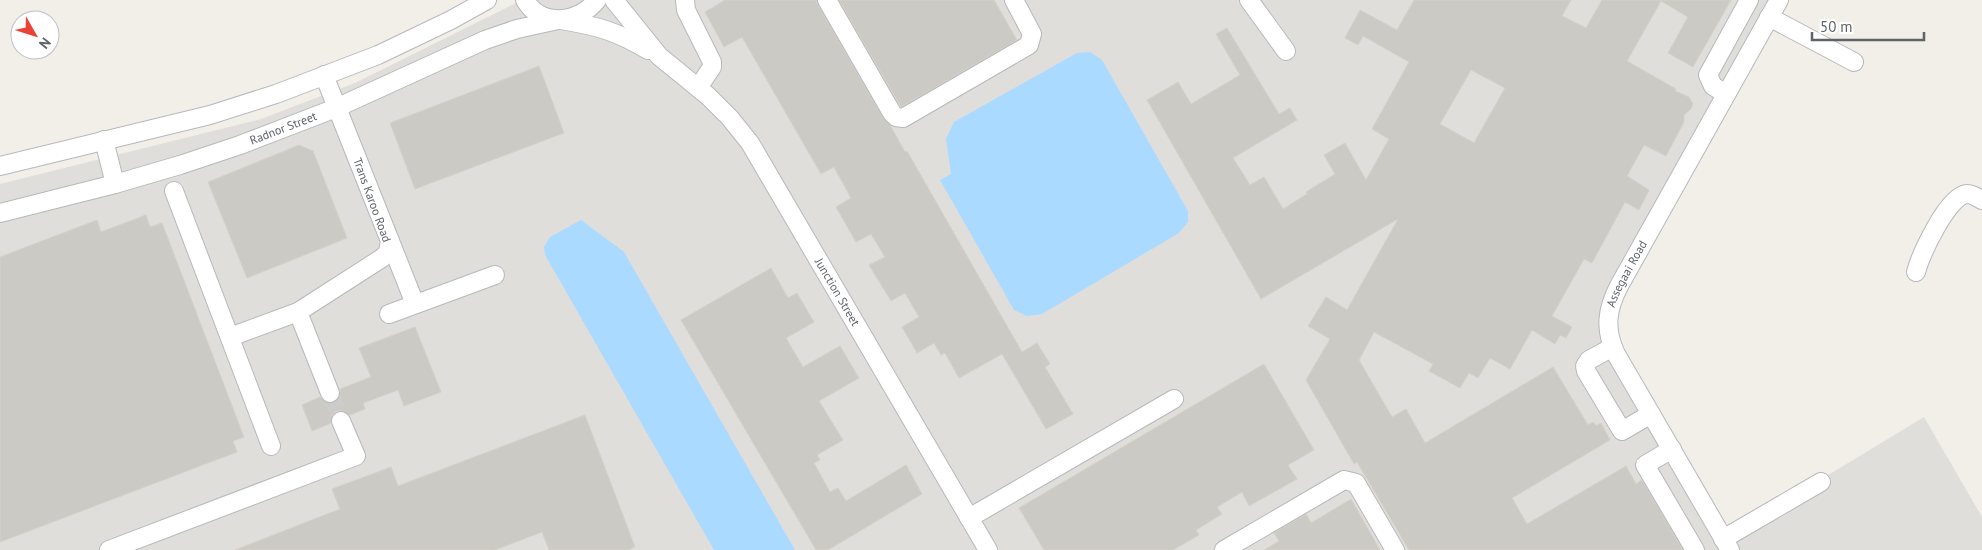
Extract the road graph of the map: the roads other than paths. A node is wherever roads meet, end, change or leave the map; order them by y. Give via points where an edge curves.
1 (487, 0) edge
2 (524, 0) edge
3 (597, 0) edge
4 (614, 0) edge
5 (685, 0) edge
6 (827, 0) edge
7 (1014, 0) edge
8 (1249, 0) edge
9 (1749, 0) edge
10 (1779, 0) edge
11 (1769, 18) junction
12 (560, 20) junction
13 (1286, 51) dead end
14 (659, 56) junction
15 (1854, 62) dead end
16 (324, 75) junction
17 (698, 88) junction
18 (1726, 94) junction
19 (336, 108) junction
20 (104, 140) junction
21 (0, 166) edge
22 (115, 184) junction
23 (174, 191) dead end
24 (1982, 200) edge
25 (0, 212) edge
26 (390, 241) junction
27 (1916, 272) dead end
28 (495, 275) dead end
29 (415, 304) junction
30 (298, 312) junction
31 (389, 314) dead end
32 (230, 337) junction
33 (1613, 346) junction
34 (330, 393) tunnel mouth
35 (1174, 399) dead end
36 (1651, 414) junction
37 (342, 421) tunnel mouth
38 (271, 446) dead end
39 (1672, 449) junction
40 (1821, 482) dead end
41 (969, 518) junction
42 (1727, 544) edge
43 (109, 550) edge
44 (988, 550) edge
45 (1224, 550) edge
46 (1396, 550) edge
47 (1694, 550) edge

1 - 16 street via 414,38
2 - 12 street via 535,12
3 - 12 street, Radnor Street via 584,13
4 - 14 street, Junction Street
5 - 17 street via 686,10 712,62
6 - 7 street via 892,112 902,118 1029,45 1032,34
8 - 13 street
9 - 18 street via 1709,72 1710,82
10 - 11 street, Assegaai Road
11 - 15 street
11 - 18 street, Assegaai Road
12 - 14 street, Junction Street via 605,28
12 - 19 street, Radnor Street via 485,40
14 - 17 street, Junction Street
16 - 19 street, Trans Karoo Road
16 - 20 street via 210,115
17 - 41 street, Junction Street via 730,118 758,155
18 - 33 street, Assegaai Road via 1614,295 1607,326
19 - 22 street, Radnor Street via 214,154
19 - 26 street, Trans Karoo Road
20 - 21 street
20 - 22 street
22 - 25 street, Radnor Street
23 - 32 street
24 - 27 street via 1966,194 1954,202 1922,254
26 - 29 street
26 - 30 street, Trans Karoo Road via 388,252 382,258
28 - 29 street
29 - 31 street
30 - 32 street, Trans Karoo Road
30 - 34 street
32 - 38 street
33 - 36 street, Assegaai Road
33 - 36 street via 1589,360 1586,371 1622,431
35 - 41 street
36 - 39 street, Assegaai Road
37 - 43 street via 356,456
39 - 42 street, Assegaai Road
39 - 47 street via 1645,465
40 - 42 street
41 - 44 street, Junction Street
45 - 46 street via 1344,480 1356,483

